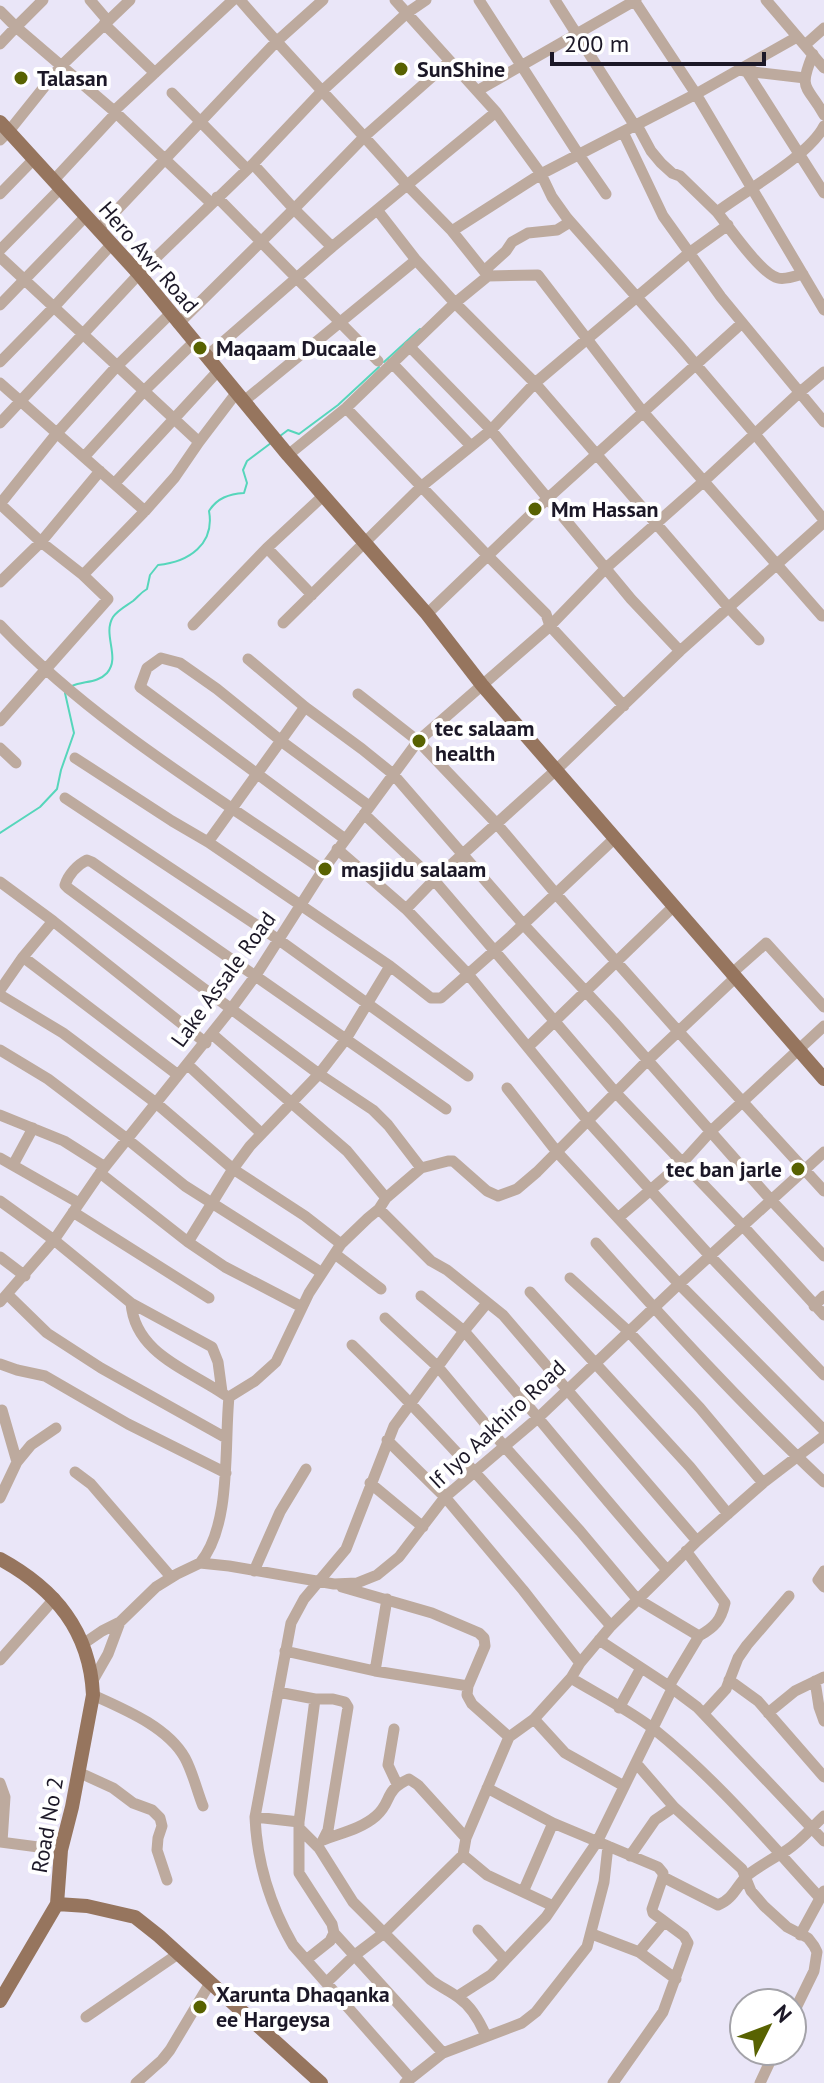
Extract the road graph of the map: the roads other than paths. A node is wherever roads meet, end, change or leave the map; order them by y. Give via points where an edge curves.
1 (43, 0) edge
2 (90, 0) edge
3 (130, 0) edge
4 (233, 0) edge
5 (240, 0) edge
6 (323, 0) edge
7 (395, 0) edge
8 (426, 0) edge
9 (479, 0) edge
10 (555, 0) edge
11 (635, 0) edge
12 (766, 0) edge
13 (0, 11) edge
14 (407, 13) junction
15 (106, 22) junction
16 (16, 27) junction
17 (824, 28) edge
18 (578, 34) junction
19 (276, 42) junction
20 (0, 44) edge
21 (805, 45) junction
22 (450, 61) junction
23 (522, 65) junction
24 (61, 66) junction
25 (824, 68) edge
26 (744, 71) junction
27 (155, 73) junction
28 (805, 78) junction
29 (322, 91) junction
30 (477, 91) junction
31 (172, 93) dead end
32 (696, 94) junction
33 (115, 112) junction
34 (496, 112) junction
35 (824, 115) edge
36 (202, 122) junction
37 (636, 125) junction
38 (824, 126) edge
39 (3, 131) edge
40 (623, 132) junction
41 (365, 136) junction
42 (799, 154) junction
43 (579, 155) junction
44 (165, 158) junction
45 (33, 160) junction
46 (250, 166) junction
47 (541, 174) junction
48 (56, 185) junction
49 (407, 185) junction
50 (752, 187) junction
51 (824, 193) edge
52 (0, 194) edge
53 (606, 194) dead end
54 (214, 200) junction
55 (294, 209) junction
56 (378, 211) junction
57 (717, 212) junction
58 (86, 216) junction
59 (570, 222) junction
60 (728, 225) junction
61 (98, 230) junction
62 (452, 231) junction
63 (261, 243) junction
64 (111, 245) junction
65 (332, 247) junction
66 (0, 250) edge
67 (689, 253) junction
68 (0, 257) edge
69 (416, 260) junction
70 (486, 273) junction
71 (139, 274) junction
72 (803, 274) junction
73 (23, 279) junction
74 (297, 279) junction
75 (636, 297) junction
76 (455, 303) junction
77 (0, 305) edge
78 (54, 307) junction
79 (824, 310) edge
80 (174, 319) junction
81 (339, 323) junction
82 (741, 324) junction
83 (83, 333) junction
84 (587, 338) junction
85 (194, 342) junction
86 (409, 346) junction
87 (206, 357) junction
88 (378, 361) dead end
89 (0, 362) edge
90 (392, 363) junction
91 (696, 364) junction
92 (117, 366) junction
93 (218, 371) junction
94 (824, 372) edge
95 (0, 383) edge
96 (535, 383) junction
97 (144, 391) junction
98 (800, 392) junction
99 (240, 396) junction
100 (19, 401) junction
101 (346, 408) junction
102 (643, 412) junction
103 (173, 418) junction
104 (824, 422) edge
105 (0, 423) edge
106 (491, 430) junction
107 (57, 433) junction
108 (755, 434) junction
109 (199, 442) junction
110 (471, 446) junction
111 (596, 454) junction
112 (288, 455) junction
113 (84, 457) junction
114 (100, 471) junction
115 (703, 482) junction
116 (115, 483) junction
117 (422, 486) junction
118 (324, 495) junction
119 (547, 499) junction
120 (0, 504) edge
121 (145, 511) junction
122 (824, 521) edge
123 (656, 525) junction
124 (41, 542) junction
125 (365, 542) junction
126 (267, 548) junction
127 (488, 556) junction
128 (777, 565) junction
129 (606, 568) junction
130 (83, 575) junction
131 (0, 582) edge
132 (312, 595) junction
133 (728, 607) junction
134 (427, 614) junction
135 (822, 616) dead end
136 (283, 623) dead end
137 (0, 625) edge
138 (193, 625) dead end
139 (550, 626) junction
140 (759, 640) dead end
141 (680, 651) junction
142 (248, 659) dead end
143 (45, 669) junction
144 (482, 685) junction
145 (358, 694) dead end
146 (624, 706) junction
147 (305, 707) junction
148 (0, 721) edge
149 (281, 740) junction
150 (418, 741) junction
151 (0, 748) edge
152 (75, 758) dead end
153 (16, 763) dead end
154 (556, 770) junction
155 (257, 774) junction
156 (393, 774) junction
157 (65, 798) dead end
158 (233, 808) junction
159 (366, 810) junction
160 (497, 824) junction
161 (615, 838) junction
162 (345, 839) junction
163 (208, 842) junction
164 (337, 849) junction
165 (463, 853) junction
166 (323, 870) junction
167 (434, 880) junction
168 (0, 882) edge
169 (556, 894) junction
170 (300, 903) junction
171 (674, 906) junction
172 (406, 909) junction
173 (53, 921) junction
174 (523, 924) junction
175 (279, 940) junction
176 (494, 950) junction
177 (23, 957) junction
178 (616, 960) junction
179 (390, 966) junction
180 (467, 973) junction
181 (256, 975) junction
182 (733, 976) junction
183 (586, 992) junction
184 (1, 996) edge
185 (368, 1004) junction
186 (824, 1007) edge
187 (231, 1009) junction
188 (556, 1021) junction
189 (824, 1026) edge
190 (678, 1031) junction
191 (209, 1038) junction
192 (346, 1039) junction
193 (528, 1047) junction
194 (0, 1050) edge
195 (798, 1051) junction
196 (647, 1061) junction
197 (187, 1064) junction
198 (319, 1074) junction
199 (178, 1075) junction
200 (468, 1076) dead end
201 (824, 1079) edge
202 (507, 1088) dead end
203 (616, 1093) junction
204 (290, 1102) junction
205 (741, 1102) junction
206 (156, 1103) junction
207 (446, 1109) dead end
208 (0, 1115) edge
209 (588, 1121) junction
210 (33, 1128) junction
211 (711, 1131) junction
212 (261, 1133) junction
213 (127, 1139) junction
214 (557, 1152) junction
215 (824, 1152) edge
216 (0, 1158) edge
217 (683, 1162) junction
218 (13, 1165) junction
219 (421, 1168) junction
220 (233, 1169) junction
221 (102, 1170) junction
222 (804, 1170) junction
223 (651, 1190) junction
224 (824, 1191) edge
225 (386, 1198) junction
226 (771, 1200) junction
227 (0, 1201) edge
228 (211, 1204) junction
229 (76, 1208) junction
230 (379, 1209) junction
231 (618, 1218) junction
232 (743, 1226) junction
233 (54, 1240) junction
234 (188, 1242) junction
235 (596, 1243) dead end
236 (338, 1249) junction
237 (710, 1256) junction
238 (824, 1256) edge
239 (0, 1257) edge
240 (322, 1273) junction
241 (25, 1276) junction
242 (570, 1278) dead end
243 (679, 1284) junction
244 (381, 1289) dead end
245 (530, 1292) dead end
246 (421, 1296) dead end
247 (824, 1296) edge
248 (4, 1298) edge
249 (209, 1298) dead end
250 (131, 1303) junction
251 (487, 1303) junction
252 (814, 1306) junction
253 (302, 1307) junction
254 (653, 1308) junction
255 (824, 1315) edge
256 (385, 1318) dead end
257 (464, 1331) junction
258 (628, 1331) junction
259 (352, 1345) dead end
260 (595, 1362) junction
261 (0, 1364) edge
262 (438, 1367) junction
263 (824, 1375) edge
264 (566, 1390) junction
265 (225, 1395) junction
266 (412, 1403) junction
267 (2, 1410) dead end
268 (539, 1417) junction
269 (56, 1428) dead end
270 (824, 1430) edge
271 (824, 1436) edge
272 (226, 1438) junction
273 (387, 1440) junction
274 (504, 1446) junction
275 (797, 1457) junction
276 (17, 1462) junction
277 (306, 1469) dead end
278 (475, 1471) junction
279 (75, 1472) dead end
280 (226, 1473) junction
281 (824, 1482) edge
282 (370, 1483) junction
283 (763, 1483) junction
284 (445, 1497) junction
285 (0, 1498) edge
286 (728, 1514) junction
287 (423, 1527) junction
288 (697, 1541) junction
289 (686, 1551) junction
290 (0, 1559) edge
291 (200, 1563) junction
292 (667, 1570) junction
293 (254, 1571) junction
294 (824, 1571) edge
295 (171, 1577) junction
296 (318, 1582) junction
297 (334, 1584) junction
298 (824, 1587) edge
299 (789, 1596) dead end
300 (55, 1598) junction
301 (387, 1599) junction
302 (637, 1599) junction
303 (120, 1622) junction
304 (611, 1626) junction
305 (699, 1636) junction
306 (599, 1640) junction
307 (83, 1644) junction
308 (285, 1651) junction
309 (0, 1660) edge
310 (580, 1663) junction
311 (641, 1668) junction
312 (375, 1671) junction
313 (571, 1678) junction
314 (820, 1679) edge
315 (729, 1680) junction
316 (468, 1686) junction
317 (671, 1687) junction
318 (92, 1688) junction
319 (278, 1692) junction
320 (315, 1699) junction
321 (619, 1708) junction
322 (704, 1713) junction
323 (768, 1713) junction
324 (534, 1719) junction
325 (824, 1721) edge
326 (394, 1729) dead end
327 (653, 1729) junction
328 (509, 1737) junction
329 (636, 1763) junction
330 (78, 1772) junction
331 (824, 1777) edge
332 (0, 1783) edge
333 (397, 1784) junction
334 (624, 1786) junction
335 (487, 1788) junction
336 (203, 1806) dead end
337 (674, 1807) junction
338 (824, 1816) edge
339 (255, 1817) junction
340 (553, 1823) junction
341 (300, 1826) junction
342 (812, 1828) junction
343 (466, 1838) junction
344 (824, 1841) edge
345 (1, 1842) edge
346 (321, 1844) junction
347 (603, 1844) junction
348 (61, 1850) junction
349 (780, 1854) junction
350 (463, 1855) junction
351 (630, 1856) junction
352 (663, 1877) junction
353 (746, 1877) junction
354 (167, 1880) dead end
355 (523, 1892) junction
356 (823, 1893) edge
357 (57, 1904) junction
358 (553, 1906) junction
359 (664, 1922) junction
360 (478, 1930) dead end
361 (334, 1933) junction
362 (384, 1933) junction
363 (592, 1934) junction
364 (800, 1935) junction
365 (639, 1952) junction
366 (178, 1954) junction
367 (821, 1954) edge
368 (355, 1955) junction
369 (306, 1960) junction
370 (505, 1960) junction
371 (676, 1979) junction
372 (327, 1982) junction
373 (210, 1983) junction
374 (806, 1987) edge
375 (458, 1996) junction
376 (0, 2001) edge
377 (86, 2017) dead end
378 (486, 2036) junction
379 (443, 2053) junction
380 (407, 2080) edge
381 (136, 2083) edge
382 (321, 2083) edge
383 (613, 2083) edge

1 - 16 street
2 - 15 street
3 - 15 street
4 - 27 street
5 - 19 street
6 - 19 street
7 - 14 street
8 - 14 street
9 - 23 street
10 - 18 street
11 - 18 street
11 - 32 street
12 - 21 street
13 - 16 street
14 - 22 street
14 - 29 street
15 - 24 street
15 - 27 street
16 - 20 street
16 - 24 street
17 - 21 street
18 - 23 street
18 - 37 street
19 - 29 street
19 - 36 street
21 - 25 street
21 - 26 street
21 - 28 street
22 - 30 street
22 - 41 street
23 - 30 street
23 - 43 street
24 - 33 street
24 - 39 street
26 - 28 street
26 - 32 street
26 - 42 street
27 - 33 street
28 - 35 street
29 - 41 street
29 - 46 street
30 - 34 street
31 - 36 street
32 - 37 street
32 - 50 street
33 - 44 street
33 - 48 street
34 - 47 street
34 - 49 street
36 - 44 street
36 - 46 street
37 - 40 street
37 - 57 street via 661,163
38 - 42 street
39 - 45 main road, Hero Awr Road
40 - 43 street
40 - 67 street via 663,216
41 - 49 street
41 - 55 street
42 - 50 street
42 - 51 street
43 - 47 street
43 - 53 street
44 - 54 street
44 - 61 street
45 - 48 main road, Hero Awr Road
45 - 52 street
46 - 54 street
46 - 55 street
47 - 59 street
47 - 62 street
48 - 58 main road, Hero Awr Road
48 - 66 street
49 - 56 street
49 - 62 street
50 - 57 street
50 - 72 street
54 - 63 street
54 - 71 street
55 - 63 street
55 - 65 street
56 - 65 street
56 - 69 street
57 - 60 street
58 - 61 main road, Hero Awr Road
58 - 73 street
59 - 70 street via 512,242
59 - 75 street
60 - 67 street
60 - 72 street via 774,277
61 - 64 main road, Hero Awr Road
62 - 70 street
63 - 74 street
63 - 80 street
64 - 71 main road, Hero Awr Road
64 - 78 street
65 - 74 street
67 - 75 street
67 - 82 street
68 - 73 street
69 - 76 street
69 - 81 street
70 - 76 street
70 - 84 street via 538,275
71 - 80 main road, Hero Awr Road
71 - 83 street
72 - 79 street
73 - 77 street
73 - 78 street
74 - 81 street
74 - 87 street
75 - 84 street
75 - 91 street
76 - 86 street
76 - 96 street
78 - 83 street
78 - 89 street
80 - 85 main road, Hero Awr Road
80 - 92 street
81 - 88 street
81 - 99 street
82 - 91 street
82 - 98 street
83 - 92 street
83 - 100 street
84 - 96 street
84 - 102 street
85 - 87 main road, Hero Awr Road
85 - 97 street
86 - 90 street
86 - 106 street
87 - 93 main road, Hero Awr Road
90 - 101 street
90 - 110 street
91 - 102 street
91 - 108 street
92 - 97 street
92 - 107 street
93 - 99 main road, Hero Awr Road
93 - 103 street
94 - 98 street, Lake Assale Road
95 - 100 street
96 - 106 street
96 - 111 street
97 - 103 street
97 - 113 street
98 - 104 street
98 - 108 street, Lake Assale Road
99 - 109 street
99 - 112 main road, Hero Awr Road
100 - 105 street
100 - 107 street
101 - 112 street
101 - 117 street
102 - 111 street
102 - 115 street
103 - 109 street
103 - 116 street
106 - 110 street
106 - 119 street
107 - 113 street
107 - 120 street
108 - 115 street, Lake Assale Road
108 - 122 street
109 - 121 street
110 - 117 street
111 - 119 street
111 - 123 street
112 - 118 main road, Hero Awr Road
113 - 114 street
114 - 116 street
114 - 124 street
115 - 123 street, Lake Assale Road
115 - 128 street
116 - 121 street
117 - 125 street
117 - 127 street
118 - 125 main road, Hero Awr Road
118 - 126 street
119 - 127 street
119 - 129 street
120 - 124 street
121 - 130 street
122 - 128 street
123 - 129 street, Lake Assale Road
123 - 133 street
124 - 130 street
124 - 131 street
125 - 132 street
125 - 134 main road, Hero Awr Road
126 - 132 street
126 - 138 street
127 - 134 street
127 - 139 street via 546,614
128 - 133 street
128 - 135 street
129 - 139 street, Lake Assale Road
129 - 141 street
130 - 143 street via 107,602
132 - 136 street
133 - 140 street
133 - 141 street
134 - 144 main road, Hero Awr Road
137 - 143 street
139 - 144 street, Lake Assale Road
139 - 146 street
141 - 146 street
142 - 147 street
143 - 148 street
143 - 158 street via 94,711
144 - 150 street, Lake Assale Road
144 - 154 main road, Hero Awr Road
145 - 150 street
146 - 154 street
147 - 149 street
147 - 156 street
149 - 155 street
149 - 155 street via 180,663 161,658 147,668 140,687
149 - 159 street
150 - 156 street, Lake Assale Road
150 - 160 street
151 - 153 street
152 - 163 street
154 - 160 street
154 - 161 main road, Hero Awr Road
155 - 158 street
155 - 162 street
156 - 159 street, Lake Assale Road
156 - 165 street
157 - 175 street
158 - 163 street
158 - 166 street
159 - 162 street, Lake Assale Road
159 - 167 street
160 - 165 street
160 - 169 street
161 - 169 street
161 - 171 main road, Hero Awr Road
162 - 164 street, Lake Assale Road
163 - 170 street
164 - 166 street, Lake Assale Road
164 - 172 street
165 - 167 street
165 - 174 street
166 - 170 street, Lake Assale Road
167 - 172 street
167 - 176 street
168 - 173 street
169 - 174 street
169 - 178 street
170 - 175 street, Lake Assale Road
170 - 179 street
171 - 178 street
171 - 182 main road, Hero Awr Road
172 - 180 street
173 - 177 street
173 - 191 street
174 - 176 street
174 - 183 street
175 - 181 street, Lake Assale Road
175 - 185 street
176 - 180 street
176 - 188 street
177 - 184 street
177 - 199 street
178 - 183 street
178 - 190 street
179 - 180 street via 436,999
179 - 185 street
180 - 193 street
181 - 187 street, Lake Assale Road
181 - 187 street via 92,862 80,863 67,879 68,888
181 - 192 street
182 - 186 street via 766,943
182 - 190 street
182 - 195 main road, Hero Awr Road
183 - 188 street
183 - 196 street
184 - 206 street via 63,1033
185 - 192 street
185 - 200 street
187 - 191 street, Lake Assale Road
187 - 198 street
188 - 193 street
188 - 203 street
189 - 195 street
190 - 196 street
190 - 205 street
191 - 197 street, Lake Assale Road
191 - 204 street
192 - 198 street
192 - 207 street
193 - 209 street
194 - 213 street
195 - 201 main road, Hero Awr Road
195 - 205 street
196 - 203 street
196 - 211 street
197 - 199 street, Lake Assale Road
197 - 212 street
198 - 204 street
198 - 219 street via 373,1110
199 - 206 street, Lake Assale Road
202 - 214 street
203 - 209 street
203 - 217 street
204 - 212 street
204 - 225 street via 347,1151
205 - 211 street
205 - 222 street
206 - 213 street, Lake Assale Road
206 - 220 street
208 - 210 street
209 - 214 street
209 - 223 street
210 - 218 street
210 - 221 street via 64,1141
211 - 217 street
211 - 226 street
212 - 220 street
213 - 221 street, Lake Assale Road
213 - 228 street
214 - 219 street via 517,1189 498,1196 453,1161
214 - 231 street
215 - 222 street, If Iyo Aakhiro Road
216 - 218 street
217 - 223 street
217 - 232 street
218 - 229 street
219 - 225 street
220 - 228 street
220 - 236 street via 305,1216
221 - 229 street, Lake Assale Road
221 - 234 street
222 - 224 street
222 - 226 street, If Iyo Aakhiro Road
223 - 231 street
223 - 237 street
225 - 230 street
226 - 232 street, If Iyo Aakhiro Road
226 - 238 street
227 - 233 street
228 - 234 street
228 - 240 street
229 - 233 street, Lake Assale Road
229 - 249 street
230 - 236 street
230 - 251 street via 431,1261
231 - 243 street
232 - 237 street, If Iyo Aakhiro Road
232 - 252 street
233 - 241 street, Lake Assale Road
233 - 250 street
234 - 253 street
235 - 254 street
236 - 240 street
236 - 244 street
237 - 243 street, If Iyo Aakhiro Road
237 - 263 street
239 - 241 street
240 - 253 street
241 - 248 street, Lake Assale Road
242 - 258 street
243 - 254 street, If Iyo Aakhiro Road
243 - 270 street
245 - 260 street
246 - 257 street
247 - 252 street
248 - 272 street via 101,1368
250 - 265 street via 137,1329 147,1343
250 - 265 street via 212,1347
251 - 257 street
251 - 264 street
252 - 255 street
253 - 265 street via 276,1362 255,1381
254 - 258 street, If Iyo Aakhiro Road
254 - 275 street
256 - 262 street
257 - 262 street
257 - 268 street
258 - 260 street, If Iyo Aakhiro Road
258 - 283 street
259 - 266 street
260 - 264 street, If Iyo Aakhiro Road
260 - 286 street
261 - 280 street via 45,1376
262 - 266 street
262 - 274 street
264 - 268 street, If Iyo Aakhiro Road
264 - 288 street
265 - 272 street
266 - 273 street
266 - 278 street
267 - 276 street
268 - 274 street, If Iyo Aakhiro Road
268 - 292 street
269 - 276 street
271 - 275 street
272 - 280 street
273 - 282 street
273 - 284 street
274 - 278 street, If Iyo Aakhiro Road
274 - 302 street
275 - 281 street
275 - 283 street
276 - 285 street
277 - 293 street
278 - 284 street, If Iyo Aakhiro Road
278 - 304 street
279 - 295 street
280 - 291 street via 218,1526
282 - 287 street
282 - 296 street via 346,1549
283 - 286 street
284 - 287 street, If Iyo Aakhiro Road
284 - 310 street
286 - 288 street
287 - 297 street, If Iyo Aakhiro Road via 377,1575
288 - 289 street
289 - 292 street
289 - 305 street via 725,1603 714,1628
290 - 300 main road, Road No 2
291 - 293 street, If Iyo Aakhiro Road
291 - 295 street
292 - 302 street
293 - 296 street, If Iyo Aakhiro Road
294 - 298 street via 818,1580
295 - 303 street
296 - 297 street, If Iyo Aakhiro Road
296 - 308 street via 291,1623
297 - 301 street
299 - 315 street via 747,1645
300 - 307 main road, Road No 2
300 - 309 street
301 - 312 street
301 - 316 street via 484,1638
302 - 304 street
302 - 305 street
303 - 307 street
303 - 318 street
304 - 306 street
305 - 317 street
306 - 310 street
306 - 311 street
307 - 318 main road, Road No 2
308 - 312 street
308 - 319 street
310 - 313 street
311 - 317 street
311 - 321 street
312 - 316 street
313 - 321 street
313 - 324 street
314 - 323 street
314 - 325 street
315 - 322 street
315 - 323 street
316 - 328 street via 472,1704
317 - 322 street
317 - 327 street
318 - 330 main road, Road No 2
318 - 336 street via 170,1741 185,1757
319 - 320 street
319 - 339 street
320 - 341 street
320 - 346 street via 333,1699 348,1707 328,1830
321 - 327 street
322 - 342 street
323 - 331 street
324 - 328 street
324 - 334 street via 565,1753
326 - 333 street via 388,1765
327 - 329 street
327 - 349 street
328 - 335 street
329 - 334 street
329 - 337 street
330 - 348 main road, Road No 2
330 - 354 street via 156,1813 162,1826 157,1850
332 - 345 street via 5,1797
333 - 343 street via 409,1779 418,1785
333 - 346 street via 379,1814
334 - 347 street
335 - 340 street
335 - 343 street
337 - 351 street via 655,1820
337 - 353 street
338 - 342 street
339 - 341 street
339 - 369 street via 256,1847 267,1887 282,1925
340 - 347 street
340 - 355 street
341 - 346 street
341 - 361 street via 299,1873
342 - 344 street
342 - 349 street
343 - 350 street
345 - 348 street
346 - 362 street via 353,1902
347 - 351 street
347 - 358 street
347 - 363 street via 604,1882
348 - 357 main road, Road No 2
349 - 353 street
349 - 356 street
350 - 355 street via 487,1875
350 - 362 street
351 - 352 street via 658,1867
352 - 353 street via 718,1905
352 - 359 street via 652,1909
353 - 364 street via 764,1906
355 - 358 street
356 - 364 street
357 - 366 main road, Road No 2 via 135,1917
357 - 376 main road
358 - 370 street
359 - 365 street
359 - 371 street via 688,1943
360 - 370 street
361 - 368 street
361 - 369 street
362 - 368 street
362 - 375 street via 431,1980
363 - 365 street
363 - 378 street via 536,2012
364 - 367 street
365 - 371 street
366 - 373 main road, Road No 2
366 - 377 street
367 - 374 street
368 - 372 street
368 - 379 street
369 - 372 street
370 - 375 street
371 - 383 street via 663,2012
372 - 380 street
373 - 381 street via 170,2050
373 - 382 main road, Road No 2
375 - 378 street
378 - 379 street
379 - 380 street

